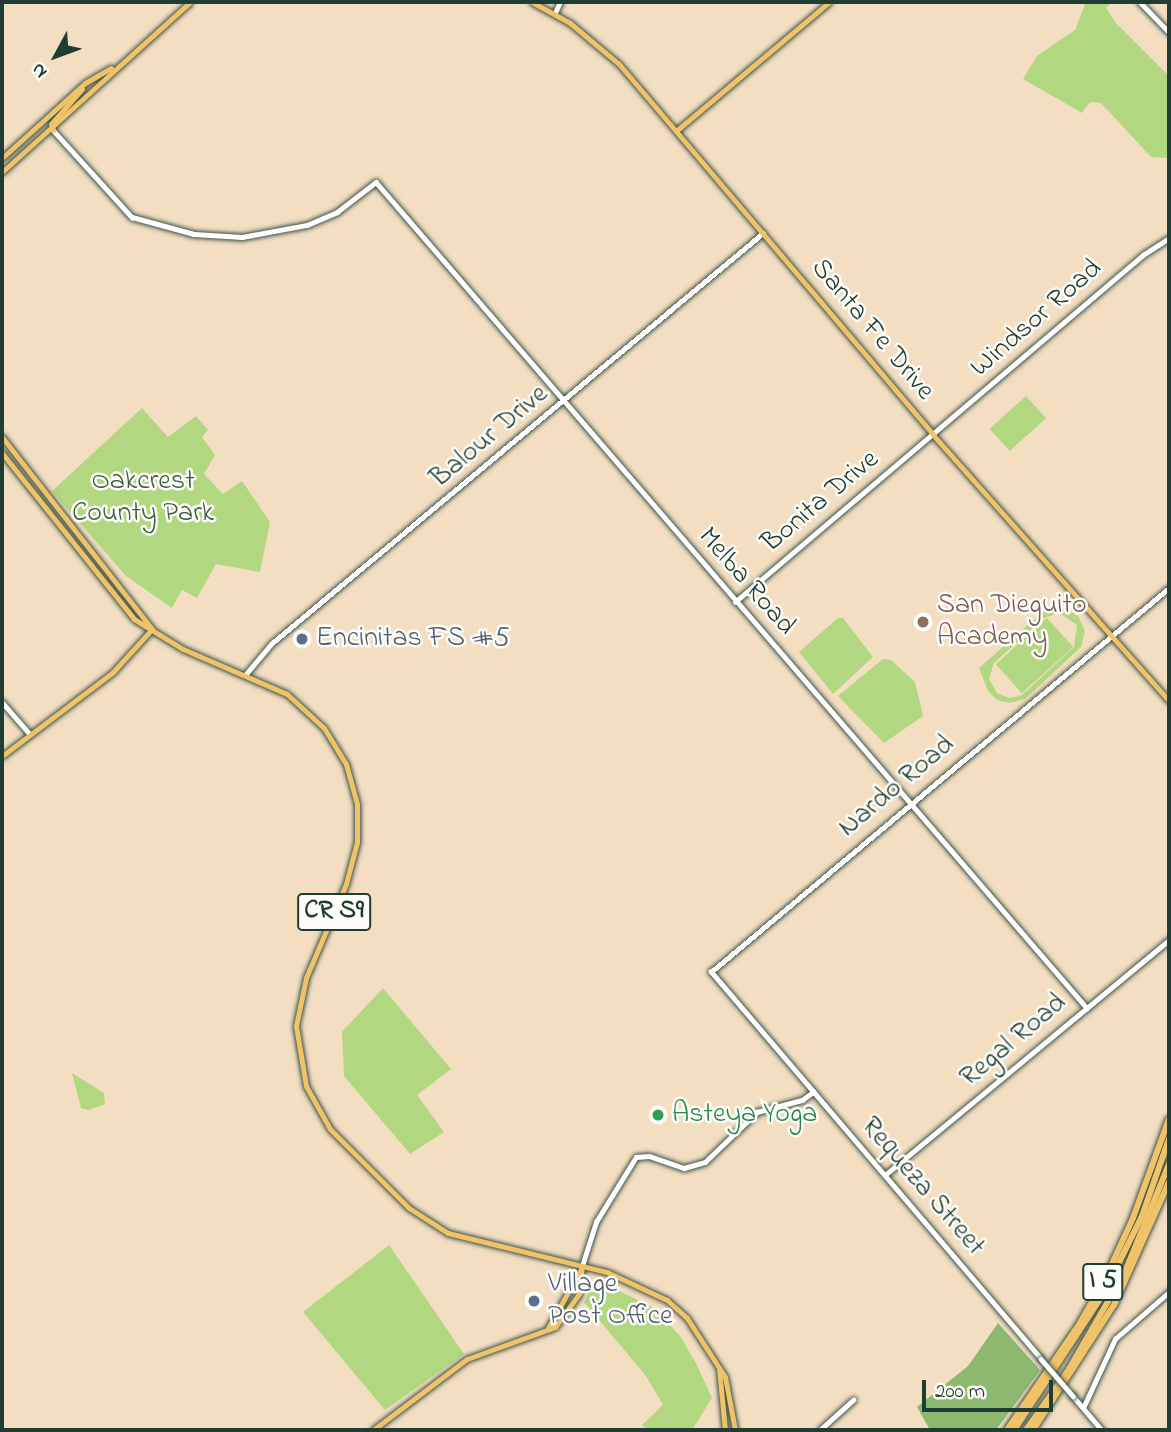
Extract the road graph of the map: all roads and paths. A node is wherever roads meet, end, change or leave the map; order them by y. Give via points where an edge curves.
1 (532, 2) edge
2 (560, 2) edge
3 (829, 2) edge
4 (1140, 2) edge
5 (184, 3) edge
6 (555, 13) junction
7 (1169, 32) edge
8 (117, 65) junction
9 (85, 83) junction
10 (53, 130) junction
11 (676, 131) junction
12 (2, 158) edge
13 (2, 172) edge
14 (763, 233) junction
15 (1169, 238) edge
16 (563, 402) junction
17 (934, 436) junction
18 (2, 437) edge
19 (2, 453) edge
20 (1169, 587) edge
21 (735, 602) junction
22 (152, 629) junction
23 (1111, 635) junction
24 (246, 674) junction
25 (1169, 701) edge
26 (2, 702) edge
27 (29, 733) junction
28 (2, 756) edge
29 (911, 805) junction
30 (1169, 940) edge
31 (710, 972) joint
32 (1087, 1008) junction
33 (813, 1092) junction
34 (1169, 1119) edge
35 (1169, 1139) edge
36 (1169, 1164) edge
37 (885, 1175) junction
38 (1169, 1182) edge
39 (582, 1266) junction
40 (1169, 1293) edge
41 (719, 1368) junction
42 (853, 1400) dead end
43 (1083, 1408) junction
44 (373, 1430) edge
45 (725, 1430) edge
46 (735, 1430) edge
47 (820, 1430) edge
48 (1007, 1430) edge
49 (1014, 1430) edge
50 (1026, 1430) edge
51 (1033, 1430) edge
52 (1102, 1430) edge

1 - 6 main road, Santa Fe Drive
2 - 6 street
3 - 11 main road
4 - 7 street
5 - 8 main road
6 - 11 main road, Santa Fe Drive via 619,64
8 - 9 main road
8 - 10 main road
9 - 10 main road via 51,124
9 - 12 main road
10 - 13 main road
10 - 16 street, Melba Road via 132,218 194,234 252,236 307,225 337,212 376,182
11 - 14 main road, Santa Fe Drive
14 - 16 street, Balour Drive
14 - 17 main road, Santa Fe Drive
15 - 17 street, Windsor Road via 1143,255
16 - 21 street, Melba Road
16 - 24 street, Balour Drive via 271,644
17 - 21 street, Bonita Drive
17 - 23 main road, Santa Fe Drive
18 - 22 main road, CR S9
19 - 22 main road, CR S9 via 134,619
20 - 23 street, Nardo Road
21 - 29 street, Melba Road
22 - 24 main road, CR S9 via 183,649
22 - 27 main road via 113,672
23 - 25 main road, Santa Fe Drive
23 - 29 street, Nardo Road
24 - 39 main road, CR S9 via 287,694 324,727 346,764 357,804 351,869 299,1002 300,1065 316,1108 362,1161 427,1221 477,1243
26 - 27 street
27 - 28 main road
29 - 31 street, Nardo Road
29 - 32 street, Melba Road
30 - 32 street, Regal Road
31 - 33 street, Requeza Street
32 - 37 street, Regal Road
33 - 37 street, Requeza Street
33 - 39 street via 802,1100 757,1112 705,1162 684,1168 649,1156 636,1157 596,1222
34 - 48 highway, I 5 via 1133,1218 1105,1277 1080,1323
35 - 49 highway via 1142,1216 1104,1293
36 - 50 highway via 1125,1272 1069,1369
37 - 43 street, Requeza Street, bridge
38 - 51 highway, I 5 via 1114,1305
39 - 41 main road, CR S9 via 630,1280 667,1300 691,1325
39 - 44 main road via 572,1293 548,1328 519,1343 467,1359
40 - 43 street via 1115,1339
41 - 45 main road, CR S9
41 - 46 main road, CR S9 via 730,1394
42 - 47 street
43 - 52 street, Requeza Street

